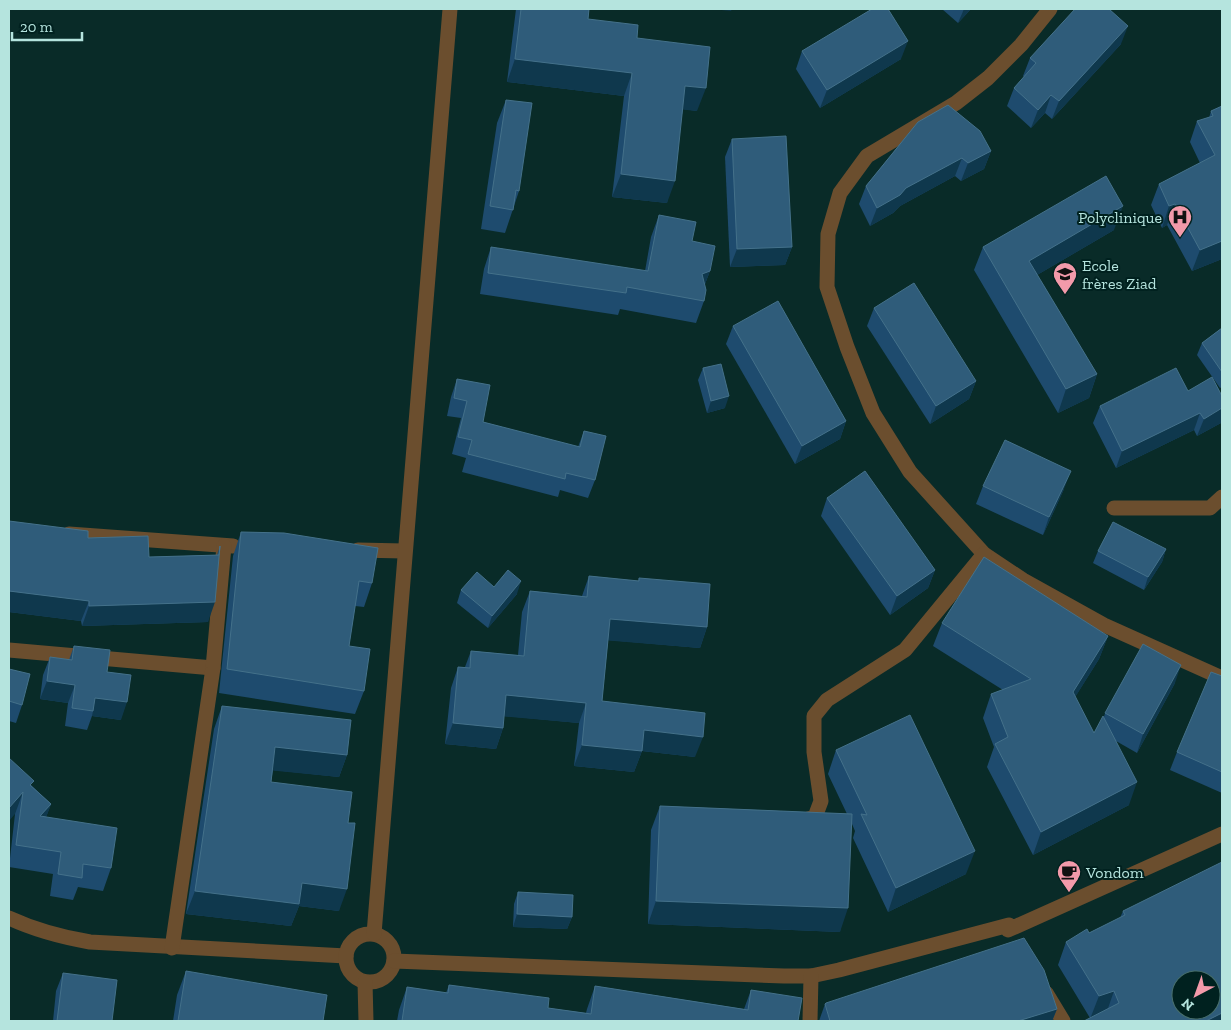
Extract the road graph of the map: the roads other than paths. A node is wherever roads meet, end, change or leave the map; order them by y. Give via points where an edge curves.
1 (450, 9) edge
2 (1050, 9) edge
3 (1222, 497) edge
4 (1114, 508) dead end
5 (58, 534) edge
6 (224, 546) junction
7 (243, 546) edge
8 (347, 549) edge
9 (404, 551) junction
10 (984, 554) junction
11 (9, 650) edge
12 (214, 668) junction
13 (1222, 678) edge
14 (786, 820) edge
15 (1222, 834) edge
16 (9, 918) edge
17 (1008, 930) junction
18 (374, 934) junction
19 (1018, 946) edge
20 (172, 948) junction
21 (346, 956) junction
22 (394, 961) junction
23 (811, 976) junction
24 (1038, 980) edge
25 (365, 982) junction
26 (366, 1021) edge
27 (810, 1021) edge
28 (1063, 1021) edge

1 - 9 street
2 - 10 street via 988,78 956,103 867,156 840,193 828,234 827,287 846,347 873,413 910,472
3 - 4 street via 1210,508
5 - 6 street
6 - 7 street
6 - 12 street
8 - 9 street
9 - 18 street
10 - 13 street via 1023,580 1104,624
10 - 14 street via 905,650 827,700 814,716 814,752 821,801 815,818
11 - 12 street
12 - 20 street
15 - 17 street
16 - 20 street via 58,936 90,942
17 - 19 street
17 - 23 street via 1009,925
18 - 21 street via 362,935 353,941
18 - 22 street via 390,943
20 - 21 street
21 - 25 street via 349,969
22 - 23 street
22 - 25 street via 393,968 384,978
23 - 27 street
24 - 28 street
25 - 26 street

